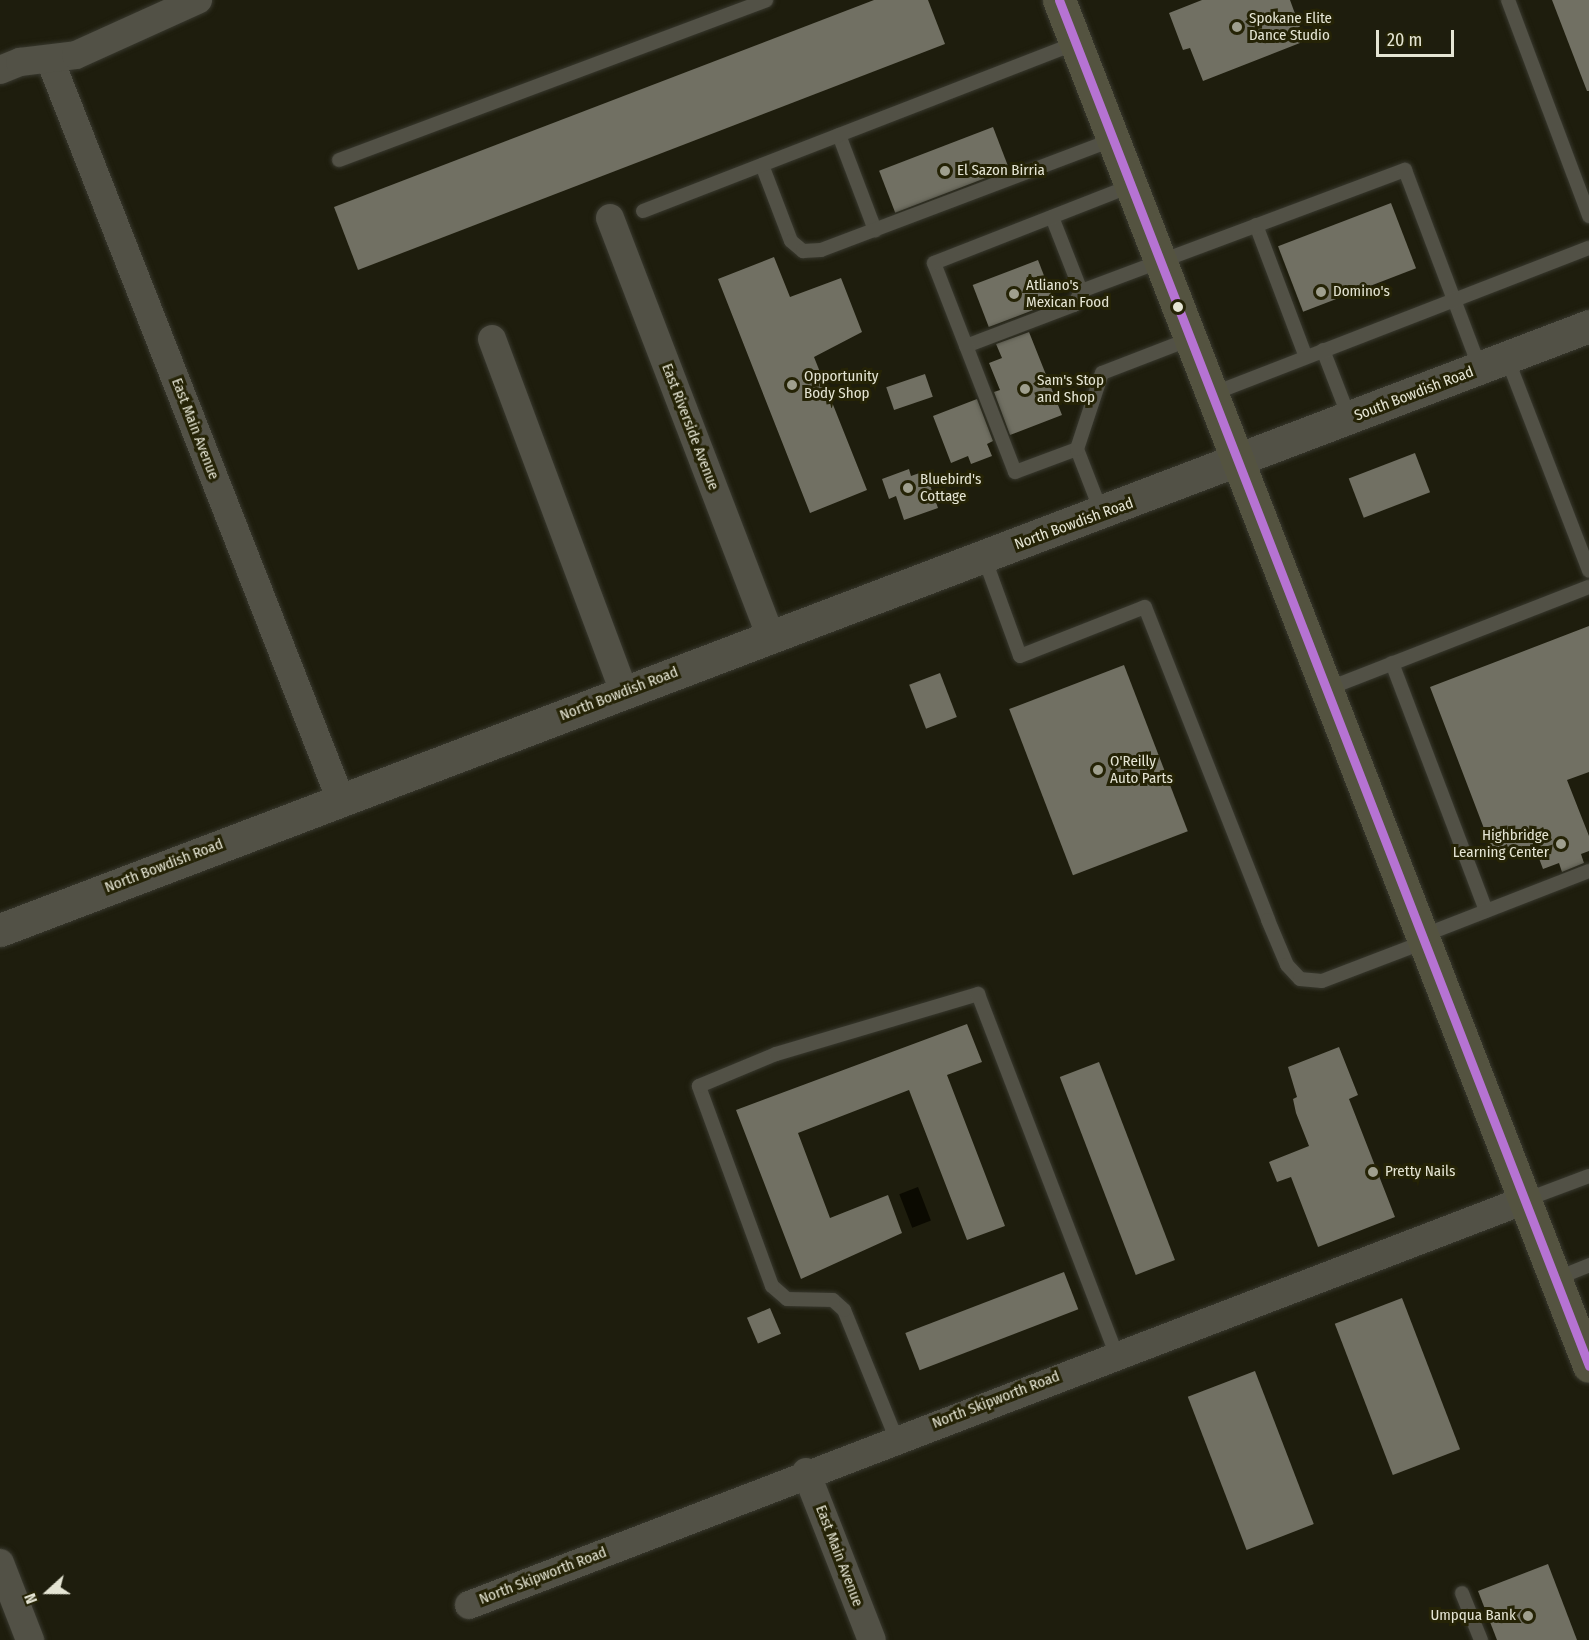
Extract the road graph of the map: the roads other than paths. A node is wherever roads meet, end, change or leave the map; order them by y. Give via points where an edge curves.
1 (766, 0) edge
2 (1059, 0) edge
3 (1508, 0) edge
4 (198, 2) edge
5 (1076, 44) junction
6 (50, 60) junction
7 (0, 70) edge
8 (839, 135) junction
9 (1112, 140) junction
10 (339, 160) dead end
11 (762, 165) junction
12 (1130, 186) junction
13 (643, 211) dead end
14 (1589, 216) edge
15 (1052, 217) junction
16 (610, 218) dead end
17 (1256, 225) junction
18 (875, 230) junction
19 (1589, 248) edge
20 (1159, 261) junction
21 (1081, 291) junction
22 (1454, 298) junction
23 (1589, 326) edge
24 (492, 339) dead end
25 (1190, 339) junction
26 (966, 346) junction
27 (1323, 350) junction
28 (1306, 357) junction
29 (1493, 364) junction
30 (1212, 394) junction
31 (1349, 419) junction
32 (1077, 449) junction
33 (1239, 462) junction
34 (1102, 513) junction
35 (984, 557) junction
36 (1589, 571) edge
37 (1589, 587) edge
38 (771, 637) junction
39 (1392, 663) junction
40 (1327, 689) junction
41 (624, 692) junction
42 (340, 798) junction
43 (1589, 871) edge
44 (1486, 911) junction
45 (0, 930) edge
46 (1424, 939) junction
47 (1589, 1176) edge
48 (1525, 1200) junction
49 (1589, 1265) edge
50 (1556, 1279) junction
51 (1116, 1354) junction
52 (1589, 1366) edge
53 (896, 1438) junction
54 (806, 1472) junction
55 (0, 1563) edge
56 (1462, 1593) dead end
57 (469, 1605) dead end
58 (30, 1640) edge
59 (872, 1640) edge
60 (1481, 1640) edge

1 - 10 lane
2 - 5 main road
3 - 14 lane
4 - 6 street via 76,55
5 - 8 lane
5 - 9 main road
6 - 7 street via 20,62
6 - 42 street, East Main Avenue
8 - 11 lane
8 - 18 lane
9 - 12 main road
9 - 18 lane
11 - 13 lane
11 - 18 lane via 791,241 803,251 821,250
12 - 15 lane
12 - 20 main road
15 - 21 lane
15 - 26 lane via 934,263
16 - 38 street, East Riverside Avenue
17 - 20 lane
17 - 22 lane via 1405,170
17 - 28 lane
19 - 22 lane
20 - 21 lane
20 - 25 main road
21 - 26 lane via 1074,305
22 - 27 lane
22 - 29 lane
23 - 29 street, South Bowdish Road
24 - 41 street
25 - 30 main road
25 - 32 lane via 1102,373
26 - 32 lane via 1015,472
27 - 28 lane
27 - 31 lane
28 - 30 lane
29 - 31 street, South Bowdish Road
29 - 36 lane
30 - 33 main road
31 - 33 street, South Bowdish Road
32 - 34 lane
33 - 34 street, North Bowdish Road
33 - 40 main road
34 - 35 street, North Bowdish Road
35 - 38 street, North Bowdish Road
35 - 46 lane via 1020,656 1145,607 1268,920 1287,965 1300,980 1322,981
37 - 39 lane
38 - 41 street, North Bowdish Road
39 - 40 lane
39 - 44 lane
40 - 46 main road
41 - 42 street, North Bowdish Road
42 - 45 street, North Bowdish Road
43 - 44 lane
44 - 46 lane
46 - 48 main road
47 - 48 lane
48 - 50 main road
48 - 51 street, North Skipworth Road
49 - 50 lane
50 - 52 main road
51 - 53 street, North Skipworth Road
51 - 53 lane via 978,994 776,1054 699,1086 772,1286 787,1299 833,1300 844,1310
53 - 54 street, North Skipworth Road
54 - 57 street, North Skipworth Road
54 - 59 street, East Main Avenue
55 - 58 street
56 - 60 lane

